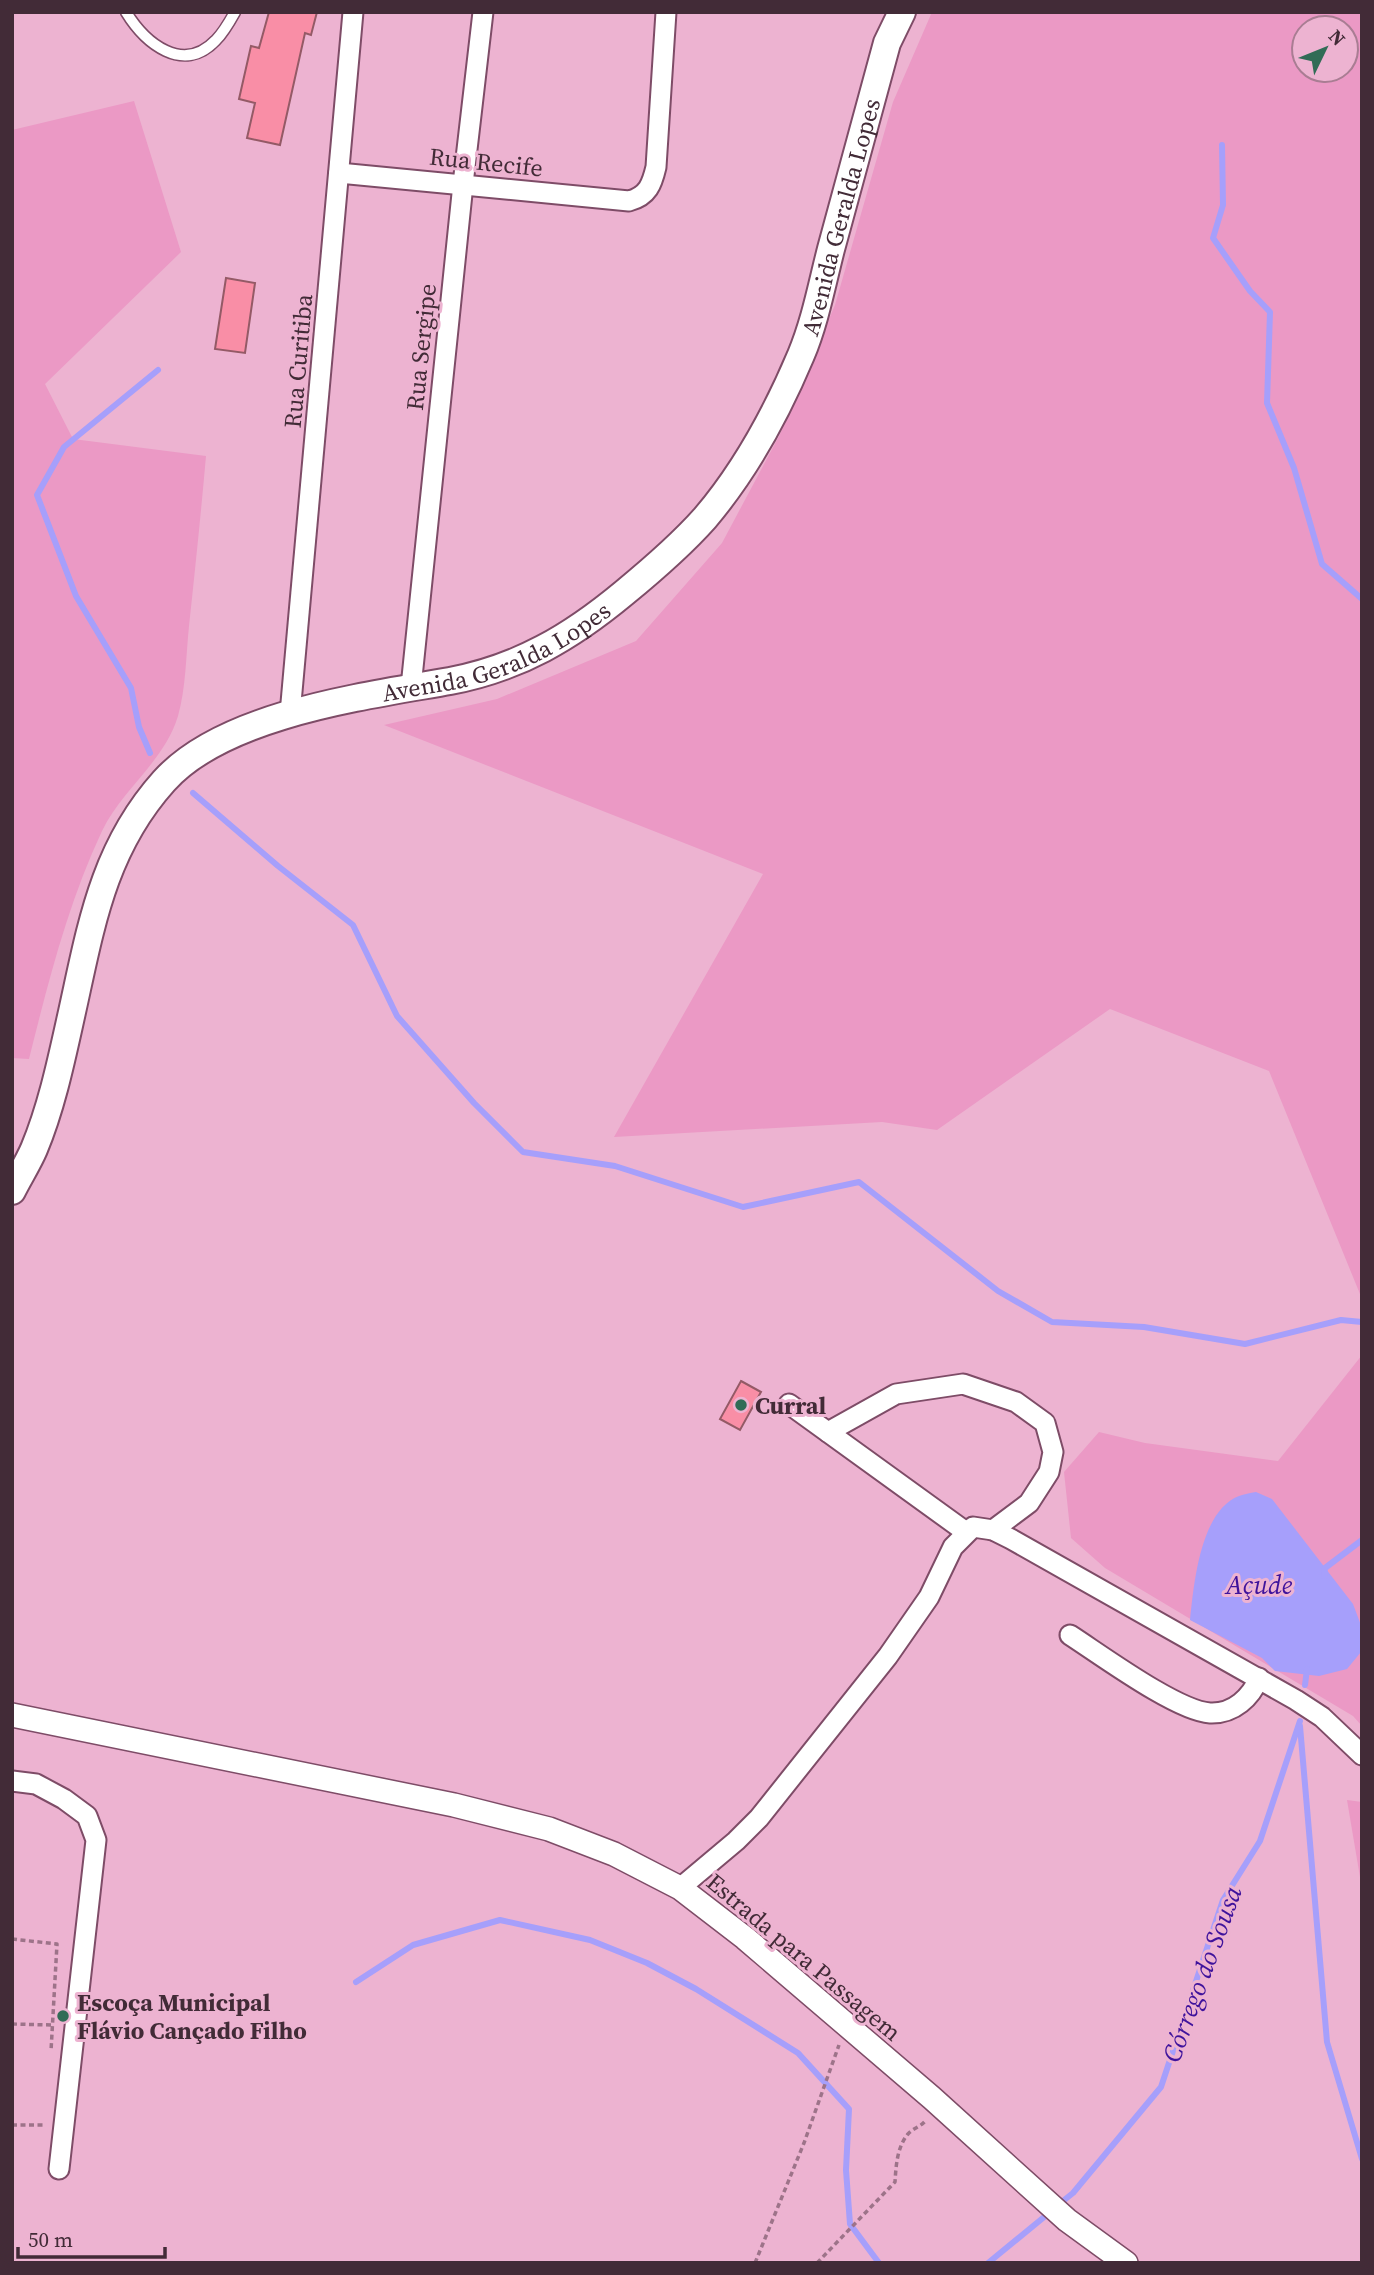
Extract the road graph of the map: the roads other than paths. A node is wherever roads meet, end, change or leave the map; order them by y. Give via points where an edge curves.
1 (126, 12) edge
2 (235, 12) edge
3 (353, 12) edge
4 (483, 12) edge
5 (666, 12) edge
6 (902, 12) edge
7 (340, 173) junction
8 (463, 184) junction
9 (411, 687) junction
10 (290, 714) junction
11 (12, 1191) edge
12 (789, 1404) dead end
13 (828, 1432) junction
14 (993, 1530) junction
15 (966, 1532) junction
16 (1069, 1635) dead end
17 (1259, 1678) junction
18 (12, 1715) edge
19 (1362, 1755) edge
20 (12, 1781) edge
21 (680, 1888) junction
22 (59, 2169) dead end
23 (1126, 2263) edge

1 - 2 lane via 139,32 162,50 179,55 200,52 216,41
3 - 7 street, Rua Curitiba
4 - 8 street, Rua Sergipe
5 - 8 street, Rua Recife via 656,167 643,196 629,201
6 - 9 main road, Avenida Geralda Lopes via 887,43 802,352 732,482 704,519 655,568 542,651 477,676
7 - 8 street, Rua Recife
7 - 10 street, Rua Curitiba
8 - 9 street, Rua Sergipe
9 - 10 main road, Avenida Geralda Lopes
10 - 11 main road, Avenida Geralda Lopes via 241,730 198,754 167,778 133,820 95,908 52,1094 34,1148
12 - 13 street
13 - 14 street via 896,1394 963,1384 1016,1402 1045,1423 1053,1452 1049,1472 1029,1503
13 - 15 street
14 - 15 street via 973,1527
14 - 17 street
15 - 21 street via 953,1547 912,1623 759,1818
16 - 17 street via 1193,1709 1212,1713 1229,1709 1253,1693
17 - 19 street via 1322,1717
18 - 21 street, Estrada para Passagem via 454,1805 549,1829 614,1853
20 - 22 street via 36,1784 64,1799 87,1816 96,1840
21 - 23 street, Estrada para Passagem via 932,2098 1067,2220

